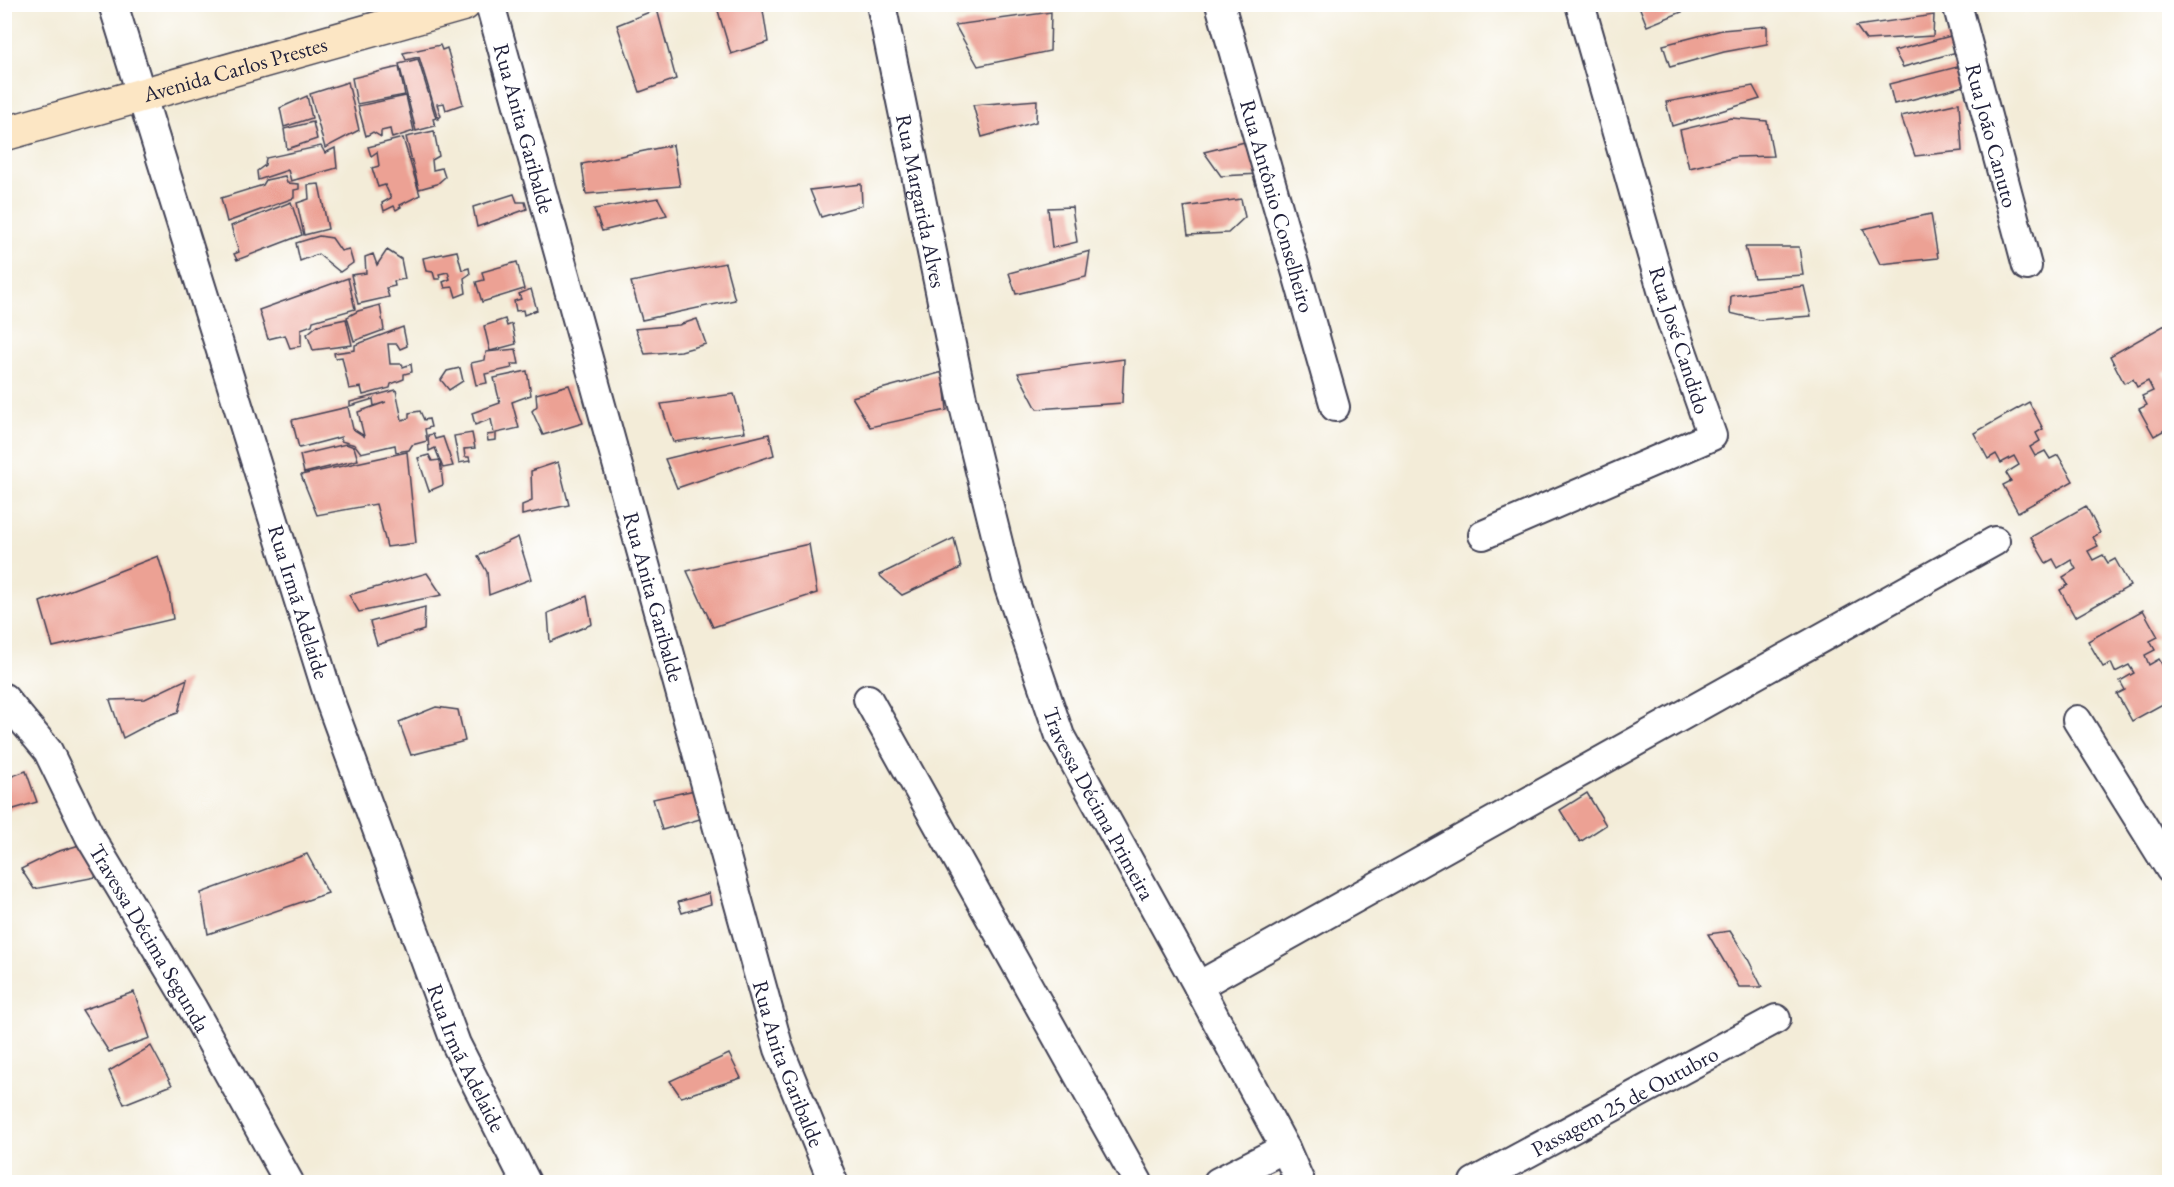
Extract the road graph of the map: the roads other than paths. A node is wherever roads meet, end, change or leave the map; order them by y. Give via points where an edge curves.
1 (113, 4) edge
2 (464, 4) edge
3 (490, 4) edge
4 (881, 4) edge
5 (1220, 4) edge
6 (1580, 4) edge
7 (1957, 4) edge
8 (140, 94) junction
9 (4, 134) edge
10 (2027, 266) dead end
11 (962, 398) joint
12 (1335, 407) dead end
13 (1483, 535) dead end
14 (1995, 542) dead end
15 (4, 698) edge
16 (868, 699) dead end
17 (2077, 720) dead end
18 (2169, 869) edge
19 (1198, 986) junction
20 (1776, 1019) dead end
21 (1285, 1148) junction
22 (289, 1182) edge
23 (526, 1182) edge
24 (833, 1182) edge
25 (1138, 1182) edge
26 (1218, 1182) edge
27 (1300, 1182) edge
28 (1474, 1182) edge

1 - 8 street, Rua Irmã Adelaide
2 - 8 street, Avenida Carlos Prestes
3 - 24 street, Rua Anita Garibalde via 779,1049
4 - 11 street, Rua Margarida Alves
5 - 12 street, Rua Antônio Conselheiro
6 - 13 street, Rua José Candido via 1668,311 1712,436
7 - 10 street, Rua João Canuto
8 - 9 street, Avenida Carlos Prestes
8 - 23 street, Rua Irmã Adelaide via 331,704 456,1044
11 - 19 street, Travessa Décima Primeira via 1009,587 1060,736
14 - 19 street
15 - 22 street, Travessa Décima Segunda via 48,751 90,837 194,1009
16 - 25 street
17 - 18 street
19 - 21 street, Travessa Décima Primeira
20 - 28 street, Passagem 25 de Outubro
21 - 26 street
21 - 27 street, Travessa Décima Primeira

